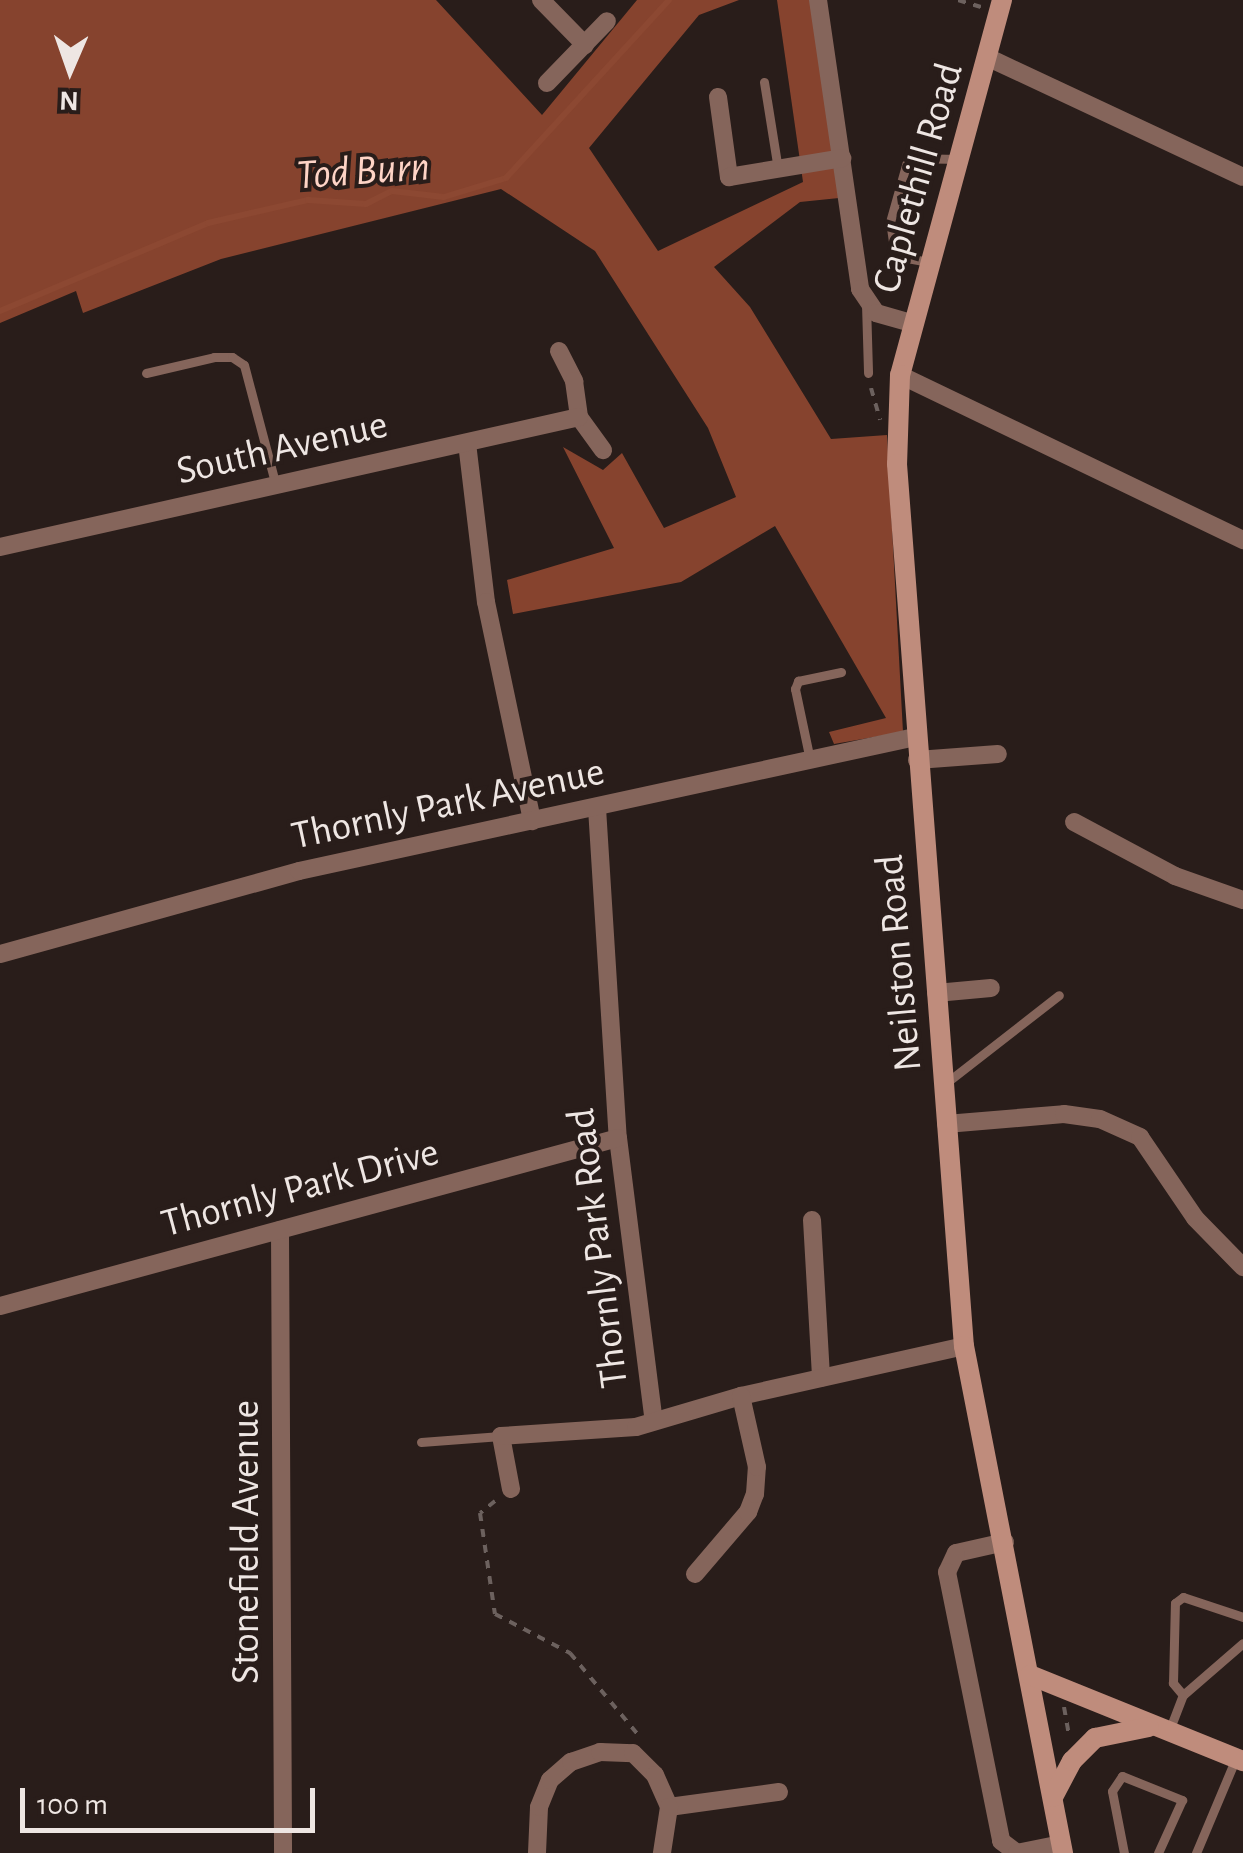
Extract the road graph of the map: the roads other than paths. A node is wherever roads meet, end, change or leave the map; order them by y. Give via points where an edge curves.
1 (541, 0) edge
2 (818, 0) edge
3 (1002, 0) edge
4 (607, 22) dead end
5 (585, 45) junction
6 (989, 58) junction
7 (764, 82) dead end
8 (547, 84) dead end
9 (718, 96) dead end
10 (842, 158) junction
11 (959, 159) junction
12 (778, 169) junction
13 (1243, 176) edge
14 (929, 262) junction
15 (866, 301) junction
16 (912, 323) junction
17 (558, 351) dead end
18 (146, 373) dead end
19 (868, 373) dead end
20 (900, 375) junction
21 (579, 418) junction
22 (466, 443) junction
23 (603, 450) dead end
24 (276, 486) junction
25 (1243, 540) edge
26 (0, 547) edge
27 (841, 672) dead end
28 (915, 737) junction
29 (998, 754) dead end
30 (810, 760) junction
31 (917, 760) junction
32 (597, 808) junction
33 (532, 821) junction
34 (1074, 822) dead end
35 (1243, 900) edge
36 (0, 954) edge
37 (991, 988) dead end
38 (936, 993) junction
39 (1059, 995) dead end
40 (944, 1085) junction
41 (946, 1124) junction
42 (618, 1138) junction
43 (812, 1220) dead end
44 (280, 1230) junction
45 (1243, 1267) edge
46 (0, 1306) edge
47 (964, 1346) junction
48 (821, 1378) junction
49 (741, 1396) junction
50 (654, 1421) junction
51 (501, 1436) junction
52 (422, 1442) dead end
53 (511, 1489) road end
54 (1005, 1542) junction
55 (695, 1574) dead end
56 (1243, 1617) edge
57 (1243, 1644) edge
58 (1030, 1675) junction
59 (1183, 1696) junction
60 (1165, 1729) junction
61 (1240, 1760) edge
62 (779, 1792) dead end
63 (1052, 1797) junction
64 (669, 1806) junction
65 (1062, 1849) edge
66 (283, 1853) edge
67 (537, 1853) edge
68 (662, 1853) edge
69 (1017, 1853) edge
70 (1124, 1853) edge
71 (1158, 1853) edge
72 (1196, 1853) edge

1 - 5 street
2 - 10 street
3 - 6 main road, Caplethill Road
4 - 5 street
5 - 8 street
6 - 11 main road, Caplethill Road
6 - 13 street
7 - 12 lane
9 - 12 street via 729,177
10 - 12 street
10 - 15 street
11 - 14 main road, Caplethill Road
11 - 14 lane via 908,158 890,222 895,256
14 - 16 main road, Caplethill Road
15 - 16 street via 876,313
15 - 19 lane
16 - 20 main road, Caplethill Road
17 - 21 street via 574,381
18 - 24 lane via 214,358 232,357 244,365
20 - 25 street
20 - 28 main road, Neilston Road via 897,464
21 - 22 street, South Avenue
21 - 23 street
22 - 24 street, South Avenue
22 - 33 street via 486,602
24 - 26 street, South Avenue
27 - 30 lane via 798,681 795,689
28 - 30 street, Thornly Park Avenue
28 - 31 main road, Neilston Road
29 - 31 street
30 - 32 street, Thornly Park Avenue
31 - 38 main road, Neilston Road
32 - 33 street, Thornly Park Avenue
32 - 42 street, Thornly Park Road
33 - 36 street, Thornly Park Avenue via 185,899
34 - 35 street via 1175,876
37 - 38 street
38 - 40 main road, Neilston Road
39 - 40 lane
40 - 41 main road, Neilston Road
41 - 45 street via 1064,1114 1100,1118 1140,1137 1195,1218
41 - 47 main road, Neilston Road
42 - 44 street, Thornly Park Drive
42 - 50 street, Thornly Park Road
43 - 48 street
44 - 46 street, Thornly Park Drive
44 - 66 street, Stonefield Avenue
47 - 48 street, Thornly Park Road
47 - 54 main road, Neilston Road
48 - 49 street, Thornly Park Road
49 - 50 street, Thornly Park Road
49 - 55 street via 757,1467 755,1494 748,1512
50 - 51 street via 611,1431
51 - 52 lane
51 - 53 street
54 - 58 main road, Neilston Road
54 - 69 street, Neilston Road via 956,1553 947,1572 1001,1841
56 - 59 lane via 1183,1598 1175,1603 1173,1683
57 - 59 lane
58 - 60 main road
58 - 63 main road, Neilston Road
59 - 60 lane
60 - 61 main road
60 - 63 main road via 1106,1732 1077,1754
61 - 72 lane
62 - 64 street
63 - 65 main road, Neilston Road
64 - 67 street via 655,1775 632,1753 600,1752 571,1762 550,1780 539,1806
64 - 68 street
65 - 69 street, Neilston Road
70 - 71 lane via 1112,1791 1122,1776 1182,1800

